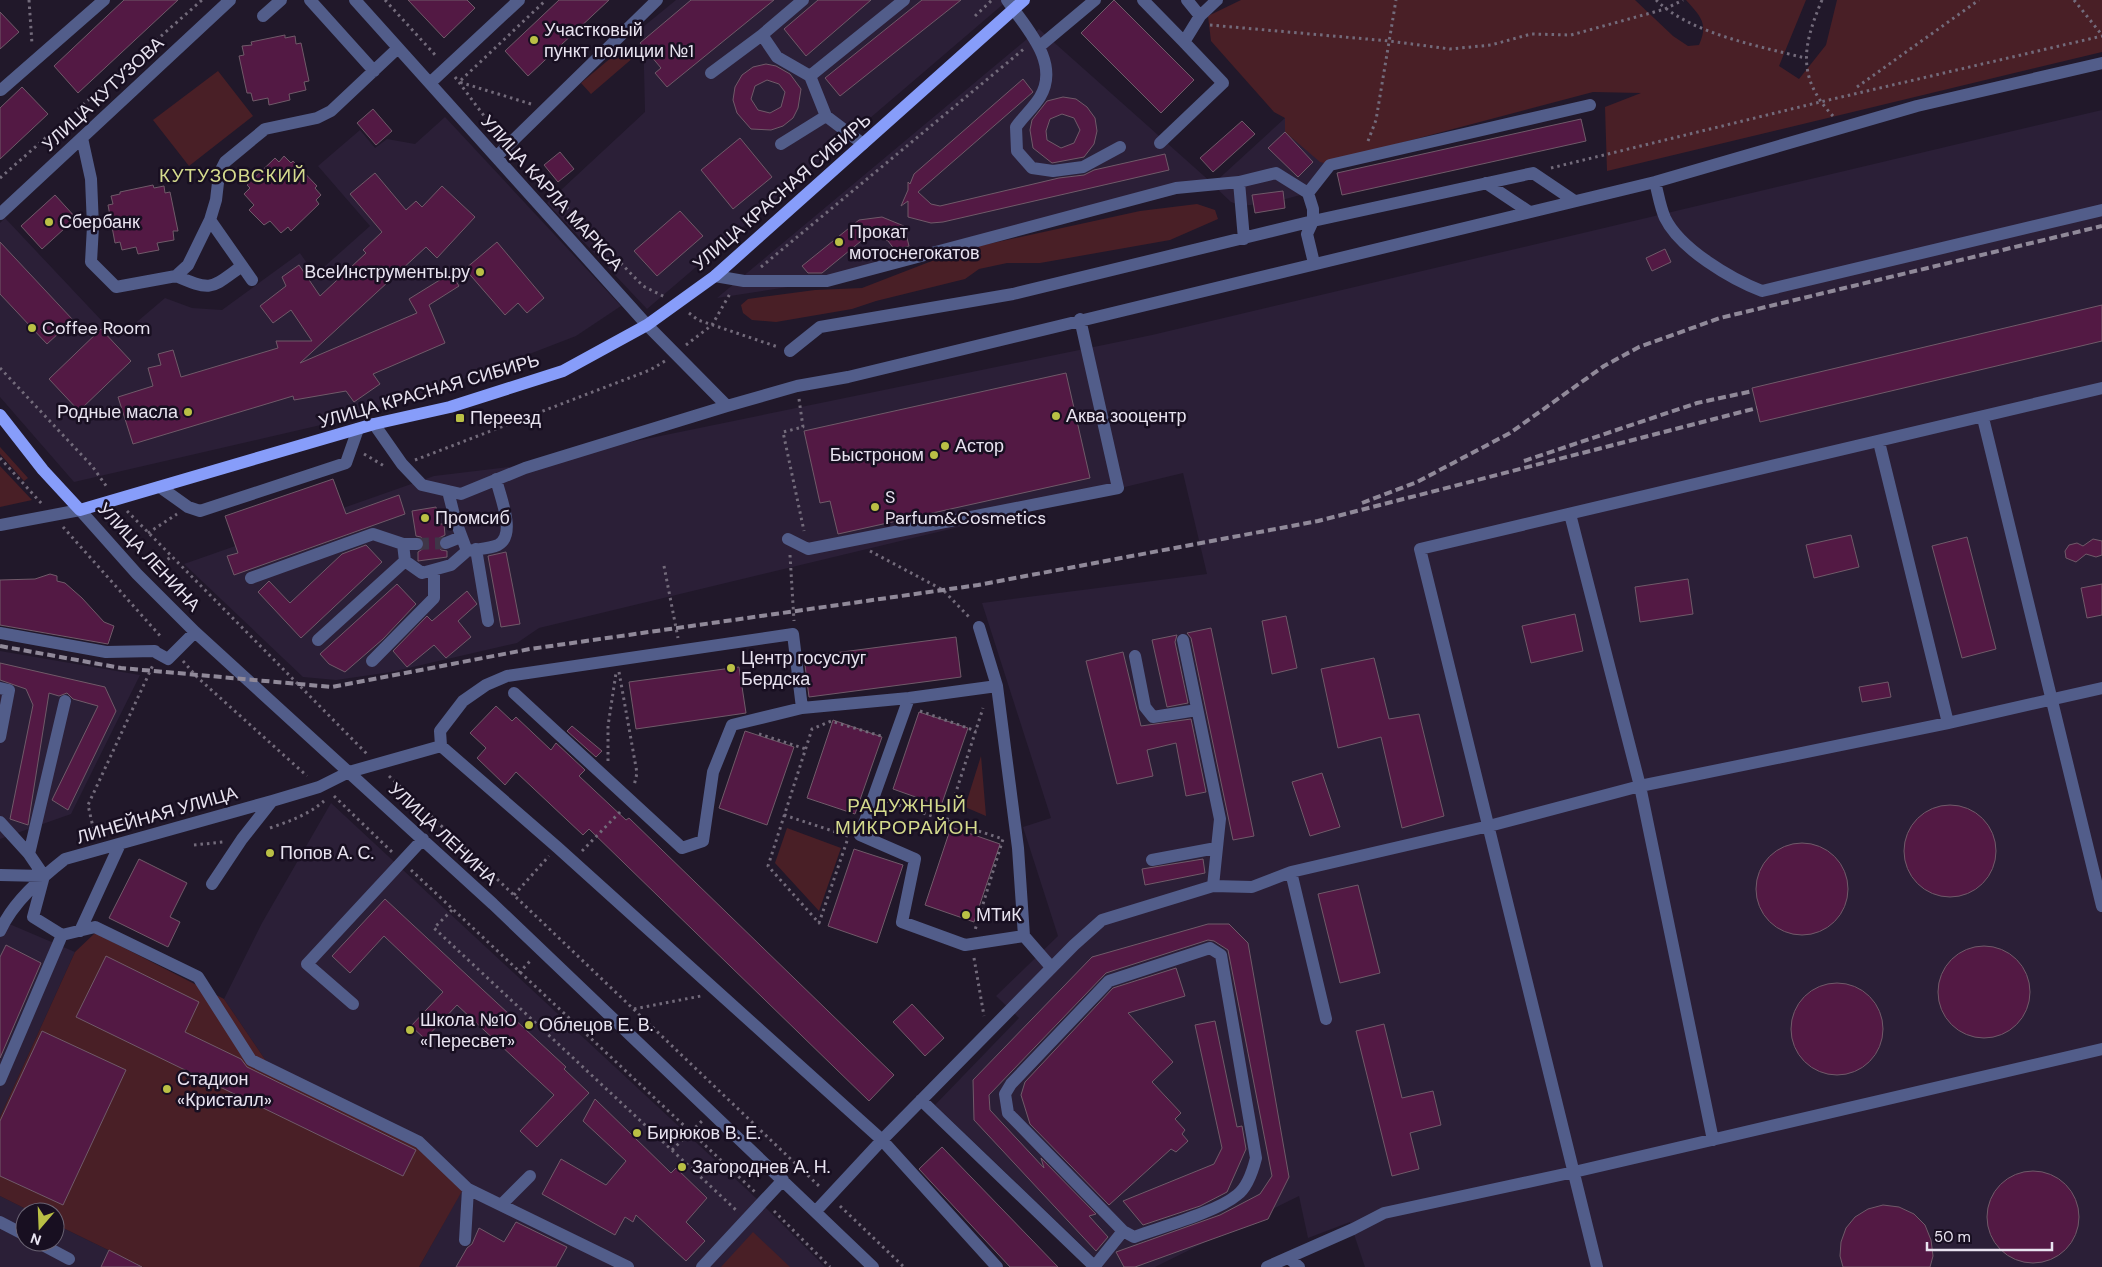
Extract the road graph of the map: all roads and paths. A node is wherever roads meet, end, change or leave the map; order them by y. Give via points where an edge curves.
1 (29, 0) edge
2 (104, 0) edge
3 (202, 0) edge
4 (230, 0) edge
5 (281, 0) edge
6 (310, 0) edge
7 (355, 0) edge
8 (385, 0) edge
9 (519, 0) edge
10 (546, 0) edge
11 (657, 0) edge
12 (804, 0) edge
13 (904, 0) edge
14 (992, 0) edge
15 (1024, 0) edge
16 (1095, 0) edge
17 (1143, 0) edge
18 (1187, 0) edge
19 (1217, 0) edge
20 (1396, 0) edge
21 (1656, 0) edge
22 (1683, 0) edge
23 (1822, 0) edge
24 (1979, 0) edge
25 (2074, 0) edge
26 (1010, 5) edge
27 (1665, 9) junction
28 (263, 16) dead end
29 (975, 16) dead end
30 (1197, 19) junction
31 (762, 36) junction
32 (2102, 36) edge
33 (1389, 41) junction
34 (1184, 42) junction
35 (1040, 46) junction
36 (398, 48) junction
37 (1805, 58) junction
38 (32, 63) junction
39 (2102, 63) edge
40 (446, 67) junction
41 (374, 71) junction
42 (711, 74) dead end
43 (810, 76) junction
44 (459, 82) junction
45 (430, 83) junction
46 (1857, 87) dead end
47 (0, 90) edge
48 (1820, 102) junction
49 (1590, 105) dead end
50 (546, 109) junction
51 (826, 116) junction
52 (1844, 127) junction
53 (82, 138) junction
54 (1160, 143) dead end
55 (781, 144) dead end
56 (863, 144) junction
57 (506, 147) junction
58 (1120, 147) dead end
59 (496, 158) junction
60 (1362, 158) junction
61 (526, 167) dead end
62 (1533, 172) junction
63 (0, 178) edge
64 (1239, 182) junction
65 (1655, 182) junction
66 (1486, 183) junction
67 (1308, 193) junction
68 (1573, 200) junction
69 (2102, 210) edge
70 (1528, 211) junction
71 (0, 214) edge
72 (210, 220) junction
73 (1313, 221) junction
74 (1244, 239) junction
75 (1314, 263) junction
76 (242, 266) junction
77 (176, 276) junction
78 (715, 276) junction
79 (252, 280) dead end
80 (678, 304) junction
81 (1080, 320) junction
82 (647, 325) junction
83 (790, 352) joint
84 (0, 368) edge
85 (797, 386) junction
86 (2102, 388) edge
87 (727, 406) junction
88 (0, 415) edge
89 (1983, 418) junction
90 (374, 424) junction
91 (358, 429) junction
92 (1879, 442) junction
93 (496, 479) junction
94 (160, 486) junction
95 (448, 491) junction
96 (116, 500) junction
97 (80, 510) junction
98 (1570, 514) junction
99 (0, 525) edge
100 (461, 537) junction
101 (788, 539) joint
102 (850, 540) junction
103 (446, 542) tunnel mouth
104 (403, 544) junction
105 (417, 544) tunnel mouth
106 (808, 549) junction
107 (471, 550) junction
108 (405, 561) junction
109 (664, 566) dead end
110 (434, 570) junction
111 (251, 578) dead end
112 (488, 621) dead end
113 (979, 627) joint
114 (195, 632) junction
115 (0, 633) edge
116 (793, 634) junction
117 (162, 638) dead end
118 (318, 640) dead end
119 (1183, 640) dead end
120 (681, 651) junction
121 (156, 652) junction
122 (1135, 656) dead end
123 (617, 660) junction
124 (372, 661) dead end
125 (998, 686) junction
126 (0, 688) edge
127 (2102, 688) edge
128 (514, 693) dead end
129 (2053, 699) junction
130 (65, 701) dead end
131 (907, 702) junction
132 (802, 708) junction
133 (983, 708) dead end
134 (1197, 710) junction
135 (1948, 723) junction
136 (732, 725) junction
137 (976, 731) junction
138 (0, 737) edge
139 (894, 740) junction
140 (441, 746) junction
141 (806, 749) junction
142 (376, 763) junction
143 (612, 769) dead end
144 (349, 772) junction
145 (1640, 786) junction
146 (874, 797) junction
147 (630, 800) junction
148 (272, 802) junction
149 (784, 815) junction
150 (947, 820) junction
151 (0, 822) edge
152 (1489, 826) junction
153 (423, 839) junction
154 (120, 844) junction
155 (557, 846) junction
156 (1216, 848) junction
157 (98, 850) junction
158 (29, 854) junction
159 (1152, 860) dead end
160 (573, 861) junction
161 (1291, 872) junction
162 (0, 875) edge
163 (44, 876) junction
164 (212, 884) dead end
165 (1213, 886) junction
166 (514, 895) junction
167 (2102, 906) edge
168 (452, 910) dead end
169 (0, 931) edge
170 (80, 931) junction
171 (62, 935) junction
172 (1024, 936) junction
173 (971, 944) junction
174 (1052, 968) junction
175 (719, 993) junction
176 (353, 1004) dead end
177 (634, 1009) junction
178 (1326, 1018) dead end
179 (987, 1033) junction
180 (2102, 1049) edge
181 (0, 1080) edge
182 (728, 1099) junction
183 (921, 1100) junction
184 (712, 1112) junction
185 (882, 1140) junction
186 (1713, 1140) junction
187 (672, 1150) junction
188 (1574, 1172) junction
189 (530, 1176) dead end
190 (783, 1180) junction
191 (468, 1189) junction
192 (830, 1196) junction
193 (501, 1205) junction
194 (816, 1211) junction
195 (746, 1220) junction
196 (0, 1222) edge
197 (15, 1230) edge
198 (1123, 1231) junction
199 (465, 1240) dead end
200 (56, 1252) edge
201 (1289, 1258) junction
202 (69, 1259) dead end
203 (628, 1267) edge
204 (702, 1267) edge
205 (874, 1267) edge
206 (904, 1267) edge
207 (997, 1267) edge
208 (1094, 1267) edge
209 (1268, 1267) edge
210 (1299, 1267) edge
211 (1597, 1267) edge

1 - 38 path
2 - 38 street
3 - 63 path
4 - 53 street, УЛИЦА КУТУЗОВА
5 - 28 street
6 - 41 street
7 - 36 street, УЛИЦА КАРЛА МАРКСА
8 - 40 path
9 - 40 street
10 - 44 path
11 - 50 street
12 - 31 street
13 - 43 street
14 - 29 path
15 - 26 main road, УЛИЦА КРАСНАЯ СИБИРЬ
16 - 35 street
17 - 34 street
18 - 30 street
19 - 30 street
20 - 33 path
21 - 27 path
22 - 27 path
23 - 37 path via 1809,32
24 - 46 path
25 - 32 path
26 - 35 street
26 - 56 main road, УЛИЦА КРАСНАЯ СИБИРЬ
27 - 33 path via 1571,35 1532,34 1490,45 1450,49
27 - 37 path via 1725,38
30 - 33 path via 1252,30
30 - 34 street
31 - 42 street
31 - 43 street via 777,57
32 - 48 path
33 - 60 path via 1376,120
34 - 54 street via 1223,83
35 - 58 street via 1046,74 1041,96 1016,127 1017,151 1032,168 1053,171 1083,167
36 - 41 street
36 - 45 street, УЛИЦА КАРЛА МАРКСА
37 - 48 path via 1813,90
38 - 47 street
39 - 52 street via 1917,106
40 - 44 path
40 - 45 street
41 - 72 street via 331,111 317,118 265,129 225,162 219,174
43 - 51 street
44 - 50 path
44 - 57 path
45 - 59 street, УЛИЦА КАРЛА МАРКСА
48 - 52 path
48 - 62 path
49 - 60 street
50 - 57 street
51 - 55 street
51 - 56 street
52 - 65 street
53 - 71 street, УЛИЦА КУТУЗОВА
53 - 77 street via 91,179 93,226 90,256 94,267 116,287
56 - 78 main road, УЛИЦА КРАСНАЯ СИБИРЬ
57 - 59 street
59 - 82 street, УЛИЦА КАРЛА МАРКСА
60 - 67 street via 1330,165
61 - 80 path via 643,286
62 - 66 street
62 - 68 street
64 - 67 street via 1276,173
64 - 74 street
64 - 78 street via 1176,188 827,281 744,281
65 - 68 street
65 - 69 street via 1665,218 1677,236 1738,282 1762,291
66 - 70 street
66 - 73 street
67 - 73 street
68 - 70 street
70 - 75 street
72 - 76 street
72 - 77 street via 188,266
73 - 74 street
73 - 75 street via 1307,234
74 - 83 street via 1013,294 820,327
75 - 81 street
76 - 77 street via 208,288
76 - 79 street
78 - 80 main road, УЛИЦА КРАСНАЯ СИБИРЬ
80 - 82 main road, УЛИЦА КРАСНАЯ СИБИРЬ
80 - 83 path via 698,320
81 - 85 street via 848,377
81 - 102 street via 1118,488
82 - 87 street, УЛИЦА КАРЛА МАРКСА
82 - 90 main road, УЛИЦА КРАСНАЯ СИБИРЬ via 563,371 450,407
84 - 96 path via 92,466
85 - 87 street
85 - 106 path via 804,427 783,432
86 - 89 street
87 - 93 street
88 - 97 main road, УЛИЦА ЛЕНИНА via 43,470
89 - 92 street
89 - 129 street
90 - 91 main road, УЛИЦА КРАСНАЯ СИБИРЬ
90 - 95 street via 402,464 422,485
91 - 94 main road, УЛИЦА КРАСНАЯ СИБИРЬ
91 - 94 street via 346,462 200,511 188,507
92 - 98 street
92 - 135 street
93 - 95 street via 460,494
93 - 107 street via 508,530 505,540 496,546
94 - 96 main road, УЛИЦА КРАСНАЯ СИБИРЬ
95 - 100 street
96 - 97 main road, УЛИЦА КРАСНАЯ СИБИРЬ
96 - 142 path
97 - 99 street
97 - 114 street, УЛИЦА ЛЕНИНА
98 - 145 street
98 - 152 street via 1420,549
100 - 103 street
100 - 107 street
101 - 106 street
101 - 116 path via 795,611
102 - 106 street
102 - 113 path via 943,590
104 - 105 street
104 - 108 street
104 - 111 street via 373,534
107 - 110 street via 451,565
107 - 112 street
108 - 110 street via 422,574
108 - 118 street
109 - 120 path
110 - 124 street via 434,598
113 - 125 street
114 - 121 street via 168,659
114 - 144 street, УЛИЦА ЛЕНИНА
115 - 121 street via 106,652
116 - 120 street
116 - 132 street
117 - 121 path
119 - 134 street
120 - 123 street
121 - 157 path via 145,686 88,806
122 - 134 street via 1145,707 1152,717
123 - 140 street via 507,676 486,685 463,701 440,731
123 - 143 path via 608,726 608,761
123 - 147 path via 637,773
125 - 131 street
125 - 172 street via 1018,848
126 - 138 street via 9,690
127 - 129 street
128 - 147 street
129 - 135 street
129 - 167 street
130 - 158 street
131 - 132 street
131 - 137 path
131 - 139 street
132 - 136 street
133 - 137 path
134 - 156 street via 1220,819
135 - 145 street
136 - 141 path
136 - 147 street via 713,772 702,841 682,848
137 - 150 path
139 - 141 path via 831,721 812,729
139 - 146 street
140 - 142 street, ЛИНЕЙНАЯ УЛИЦА
140 - 155 street
141 - 149 path
142 - 144 street, ЛИНЕЙНАЯ УЛИЦА
142 - 166 path
144 - 148 street, ЛИНЕЙНАЯ УЛИЦА via 319,787
144 - 153 street, УЛИЦА ЛЕНИНА
145 - 152 street
145 - 186 street
146 - 150 path
146 - 173 street via 860,835 915,859 902,922 965,945
147 - 160 path
148 - 154 street, ЛИНЕЙНАЯ УЛИЦА
148 - 164 street
149 - 149 path via 768,866 819,922 849,837
150 - 173 path via 1003,839
151 - 158 street
152 - 161 street
152 - 188 street
153 - 176 street via 307,964
153 - 184 street, УЛИЦА ЛЕНИНА
154 - 157 street, ЛИНЕЙНАЯ УЛИЦА
154 - 170 street
155 - 160 street
155 - 166 path
156 - 159 street
156 - 165 street
157 - 163 street, ЛИНЕЙНАЯ УЛИЦА via 65,859
158 - 163 street
160 - 175 street
161 - 165 street via 1252,887
161 - 178 street
162 - 163 street
163 - 169 street, ЛИНЕЙНАЯ УЛИЦА via 5,920
163 - 171 street via 33,917
165 - 174 street via 1102,920
166 - 177 path
168 - 187 path via 434,928
170 - 171 street
170 - 191 street via 95,927 198,977 251,1060 420,1142
171 - 181 street
172 - 173 street
172 - 174 street
173 - 179 path
174 - 179 street
175 - 177 path
175 - 185 street
177 - 182 path
179 - 183 street
180 - 186 street
182 - 184 path
182 - 192 path
183 - 185 street
183 - 208 street
184 - 187 path
184 - 190 street, УЛИЦА ЛЕНИНА
185 - 192 street
185 - 207 street
186 - 188 street
187 - 195 path
188 - 201 street via 1384,1213
188 - 211 street
189 - 193 street
190 - 194 street, УЛИЦА ЛЕНИНА
190 - 195 street
191 - 193 street
191 - 199 street
192 - 194 street
192 - 206 path
193 - 203 street
194 - 205 street, УЛИЦА ЛЕНИНА
195 - 204 street
196 - 197 street
198 - 198 street via 1134,1237 1222,1205 1239,1194 1252,1173 1256,1158 1221,955 1210,948 1109,981 1005,1094 1008,1113
198 - 208 street
200 - 202 street
201 - 209 street
201 - 210 street

